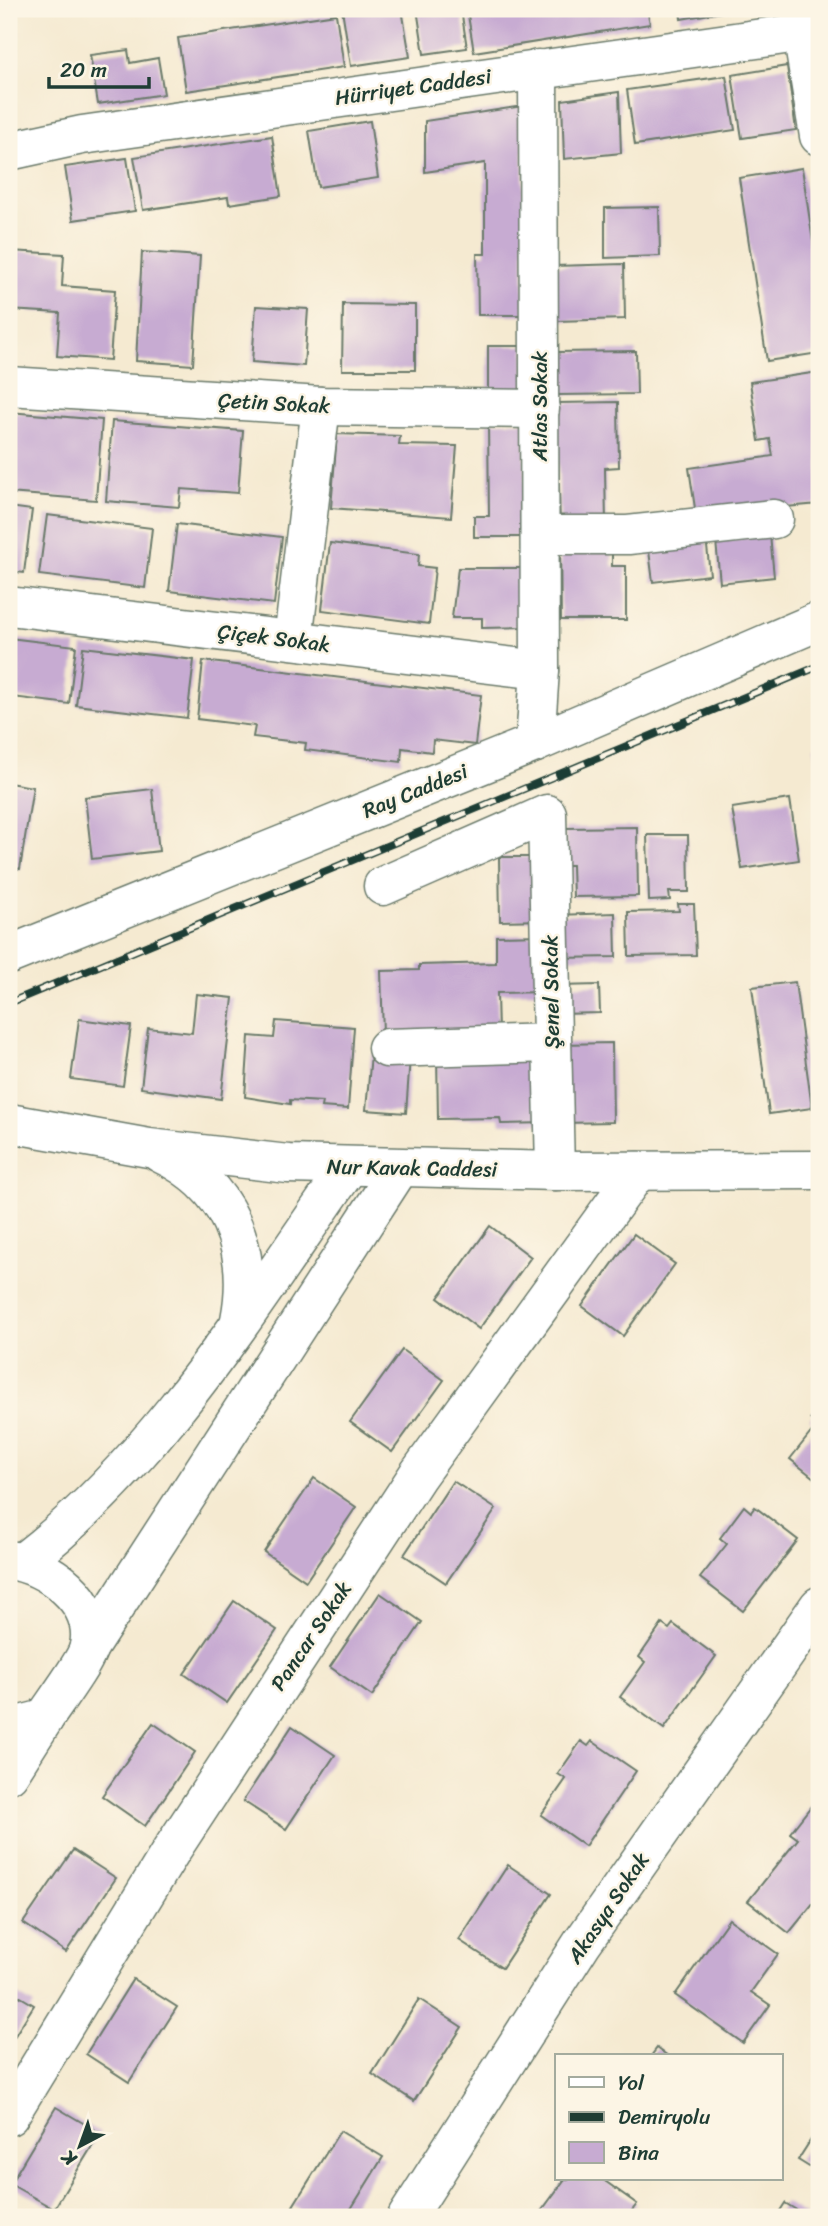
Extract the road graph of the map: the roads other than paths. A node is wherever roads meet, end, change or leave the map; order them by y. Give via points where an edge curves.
1 (810, 31) edge
2 (538, 69) junction
3 (819, 136) edge
4 (9, 151) edge
5 (9, 386) edge
6 (321, 406) junction
7 (540, 409) junction
8 (774, 519) dead end
9 (540, 535) junction
10 (9, 606) edge
11 (819, 621) edge
12 (293, 640) junction
13 (540, 670) junction
14 (535, 743) junction
15 (383, 886) dead end
16 (9, 955) edge
17 (552, 1043) junction
18 (387, 1048) dead end
19 (9, 1122) edge
20 (149, 1148) junction
21 (348, 1168) junction
22 (399, 1169) junction
23 (819, 1170) edge
24 (555, 1171) junction
25 (638, 1171) junction
26 (239, 1324) junction
27 (16, 1561) edge
28 (819, 1605) edge
29 (89, 1647) junction
30 (26, 1724) edge
31 (9, 1774) edge
32 (9, 2116) edge
33 (407, 2217) edge

1 - 2 street, Hürriyet Caddesi
1 - 3 street
2 - 4 street, Hürriyet Caddesi via 82,135
2 - 7 street, Atlas Sokak
5 - 6 street, Çetin Sokak
6 - 7 street, Çetin Sokak
6 - 12 street
7 - 9 street, Atlas Sokak
8 - 9 street via 628,535
9 - 13 street, Atlas Sokak
10 - 12 street, Çiçek Sokak
11 - 14 street, Ray Caddesi
12 - 13 street, Çiçek Sokak
13 - 14 street, Atlas Sokak
14 - 16 street, Ray Caddesi
15 - 17 street, Şenel Sokak via 547,814
17 - 18 street
17 - 24 street, Şenel Sokak
19 - 20 street, Nur Kavak Caddesi
20 - 21 street, Nur Kavak Caddesi
20 - 26 street via 201,1180 236,1231 244,1262
21 - 22 street, Nur Kavak Caddesi
21 - 26 street
22 - 24 street, Nur Kavak Caddesi
22 - 29 street
23 - 25 street, Nur Kavak Caddesi
24 - 25 street, Nur Kavak Caddesi
25 - 32 street, Pancar Sokak via 410,1488 171,1851
26 - 27 street via 145,1447 66,1529
27 - 29 street via 50,1573 72,1593 85,1619
28 - 33 street, Akasya Sokak via 582,1943
29 - 30 street
30 - 31 street

